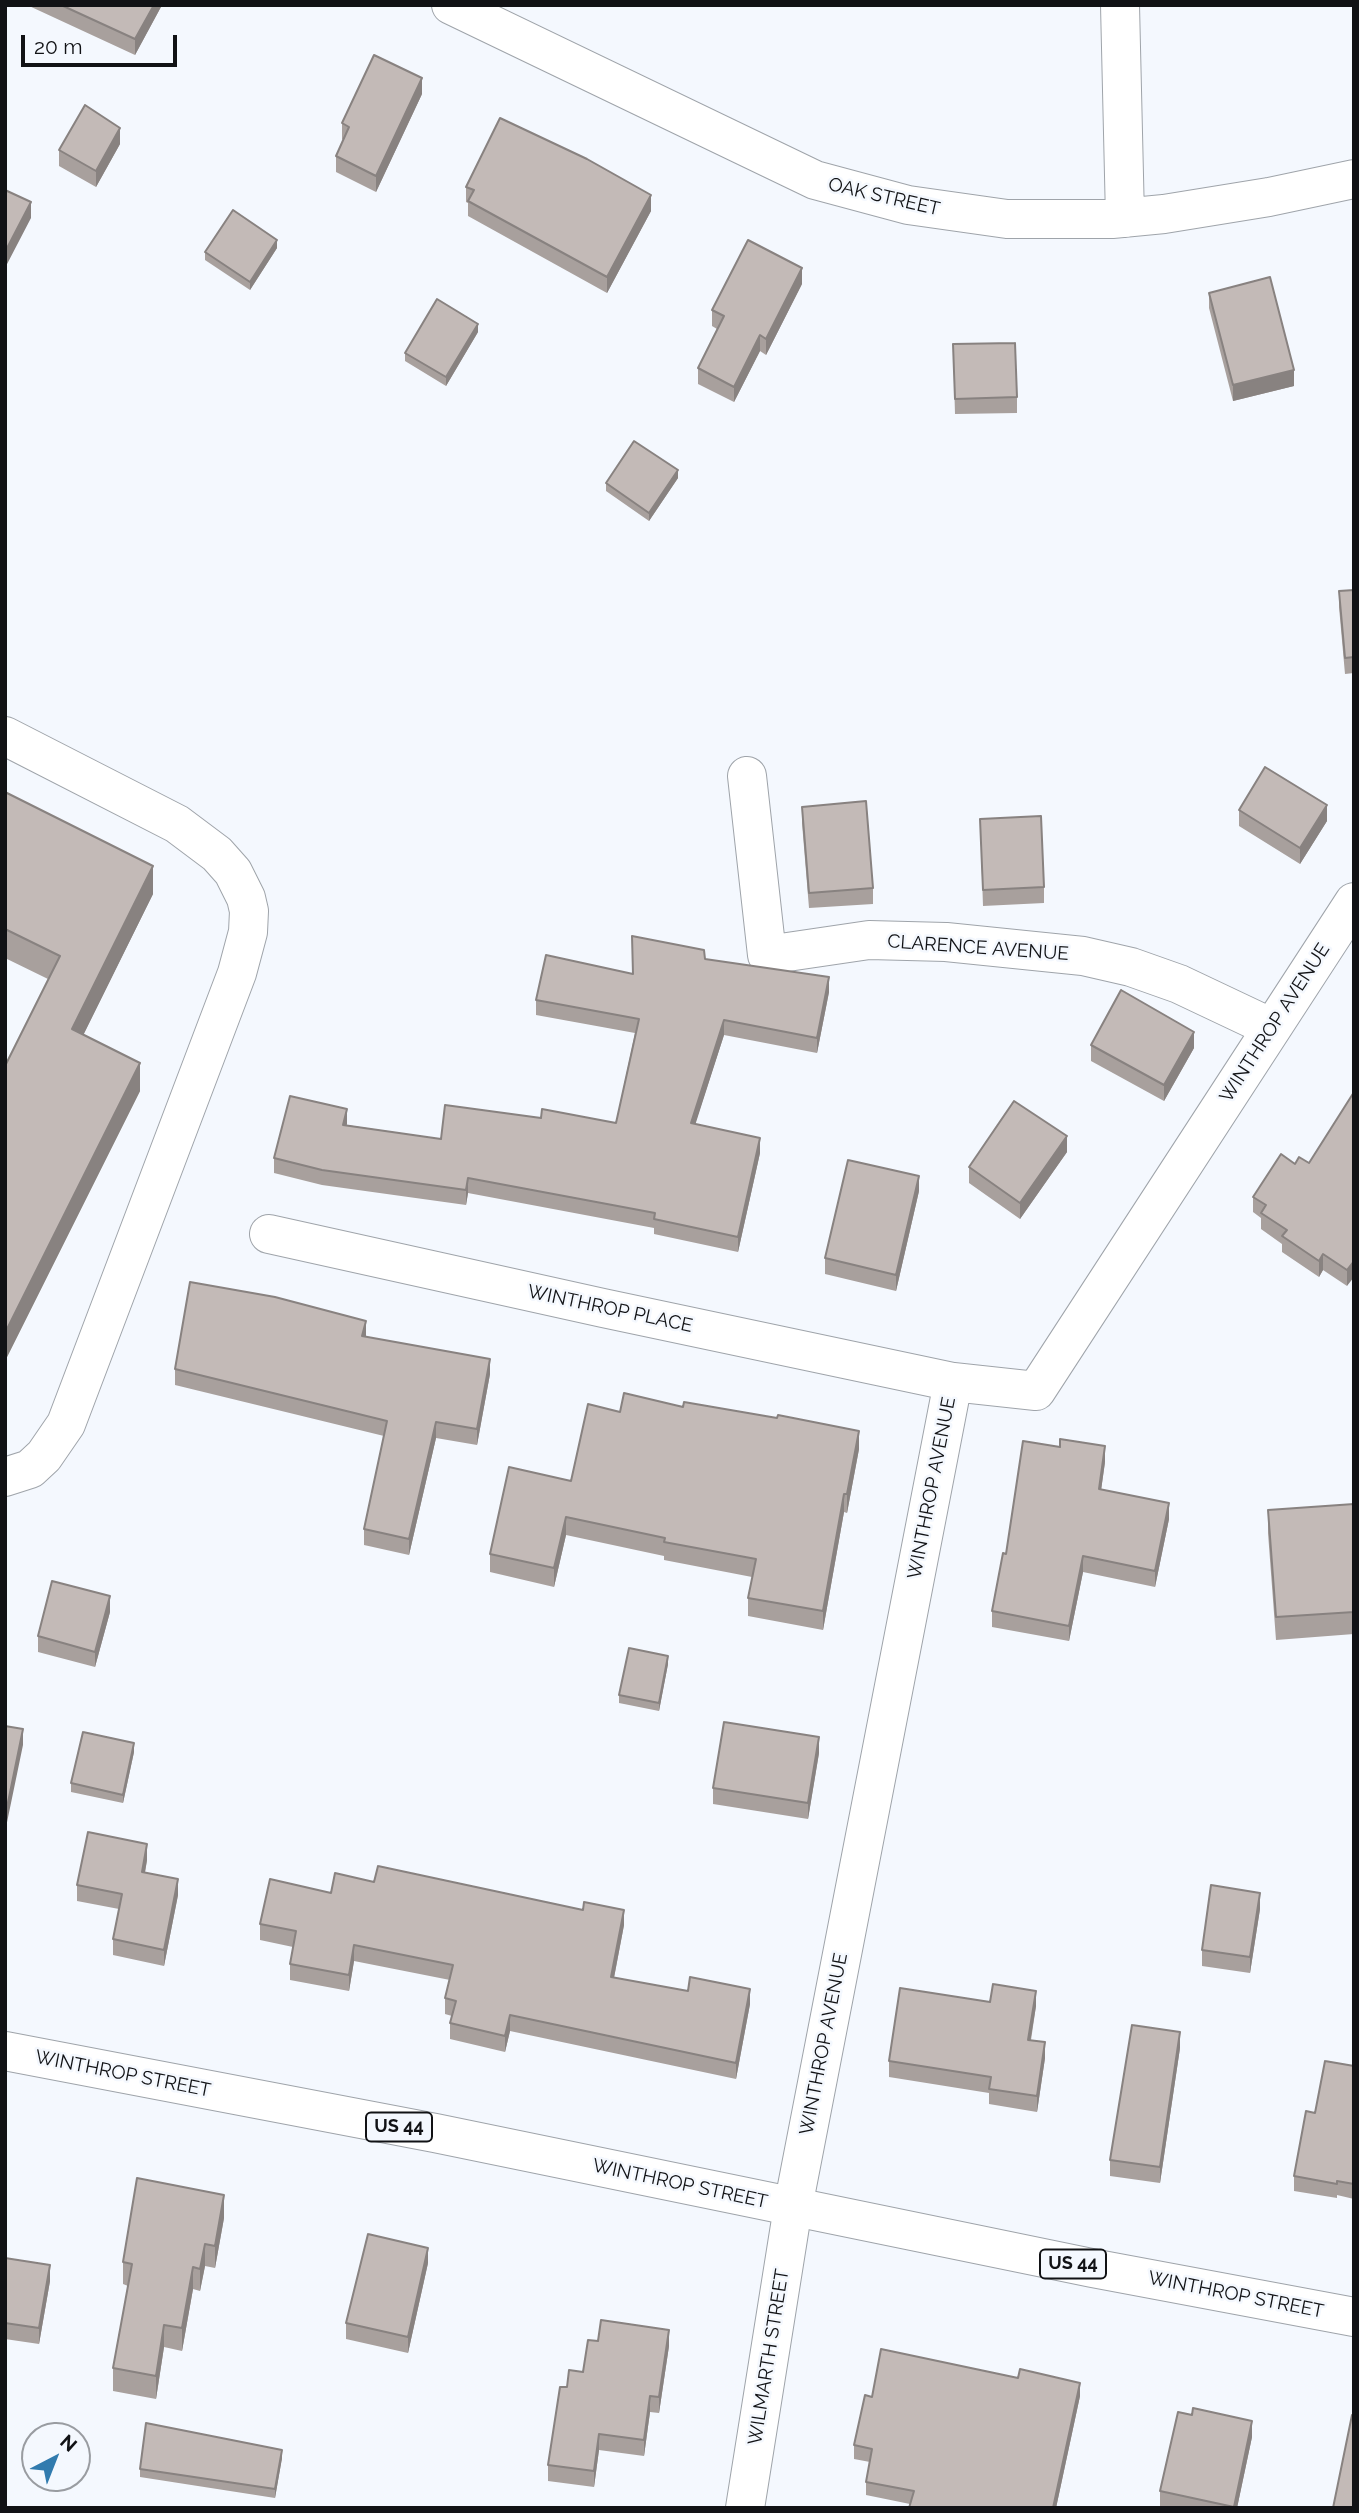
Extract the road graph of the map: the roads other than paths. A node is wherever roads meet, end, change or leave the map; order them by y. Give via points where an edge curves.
1 (451, 5) edge
2 (1120, 5) edge
3 (1354, 179) edge
4 (1125, 218) junction
5 (5, 736) edge
6 (747, 776) dead end
7 (1354, 902) edge
8 (1272, 1028) junction
9 (269, 1234) dead end
10 (953, 1382) junction
11 (5, 1477) edge
12 (5, 2051) edge
13 (793, 2207) junction
14 (1354, 2318) edge
15 (745, 2508) edge

1 - 4 main road, OAK STREET via 815,180 956,213 1046,220
2 - 4 main road
3 - 4 main road, OAK STREET
5 - 11 main road via 177,824 233,872 249,911 237,973 66,1424 30,1469
6 - 8 main road, CLARENCE AVENUE via 767,955 869,940 946,942 1083,956 1179,984
7 - 8 main road, WINTHROP AVENUE
8 - 10 main road, WINTHROP AVENUE via 1037,1391
9 - 10 main road, WINTHROP PLACE
10 - 13 main road, WINTHROP AVENUE
12 - 13 main road, WINTHROP STREET / US 44
13 - 14 main road, WINTHROP STREET / US 44
13 - 15 main road, WILMARTH STREET

